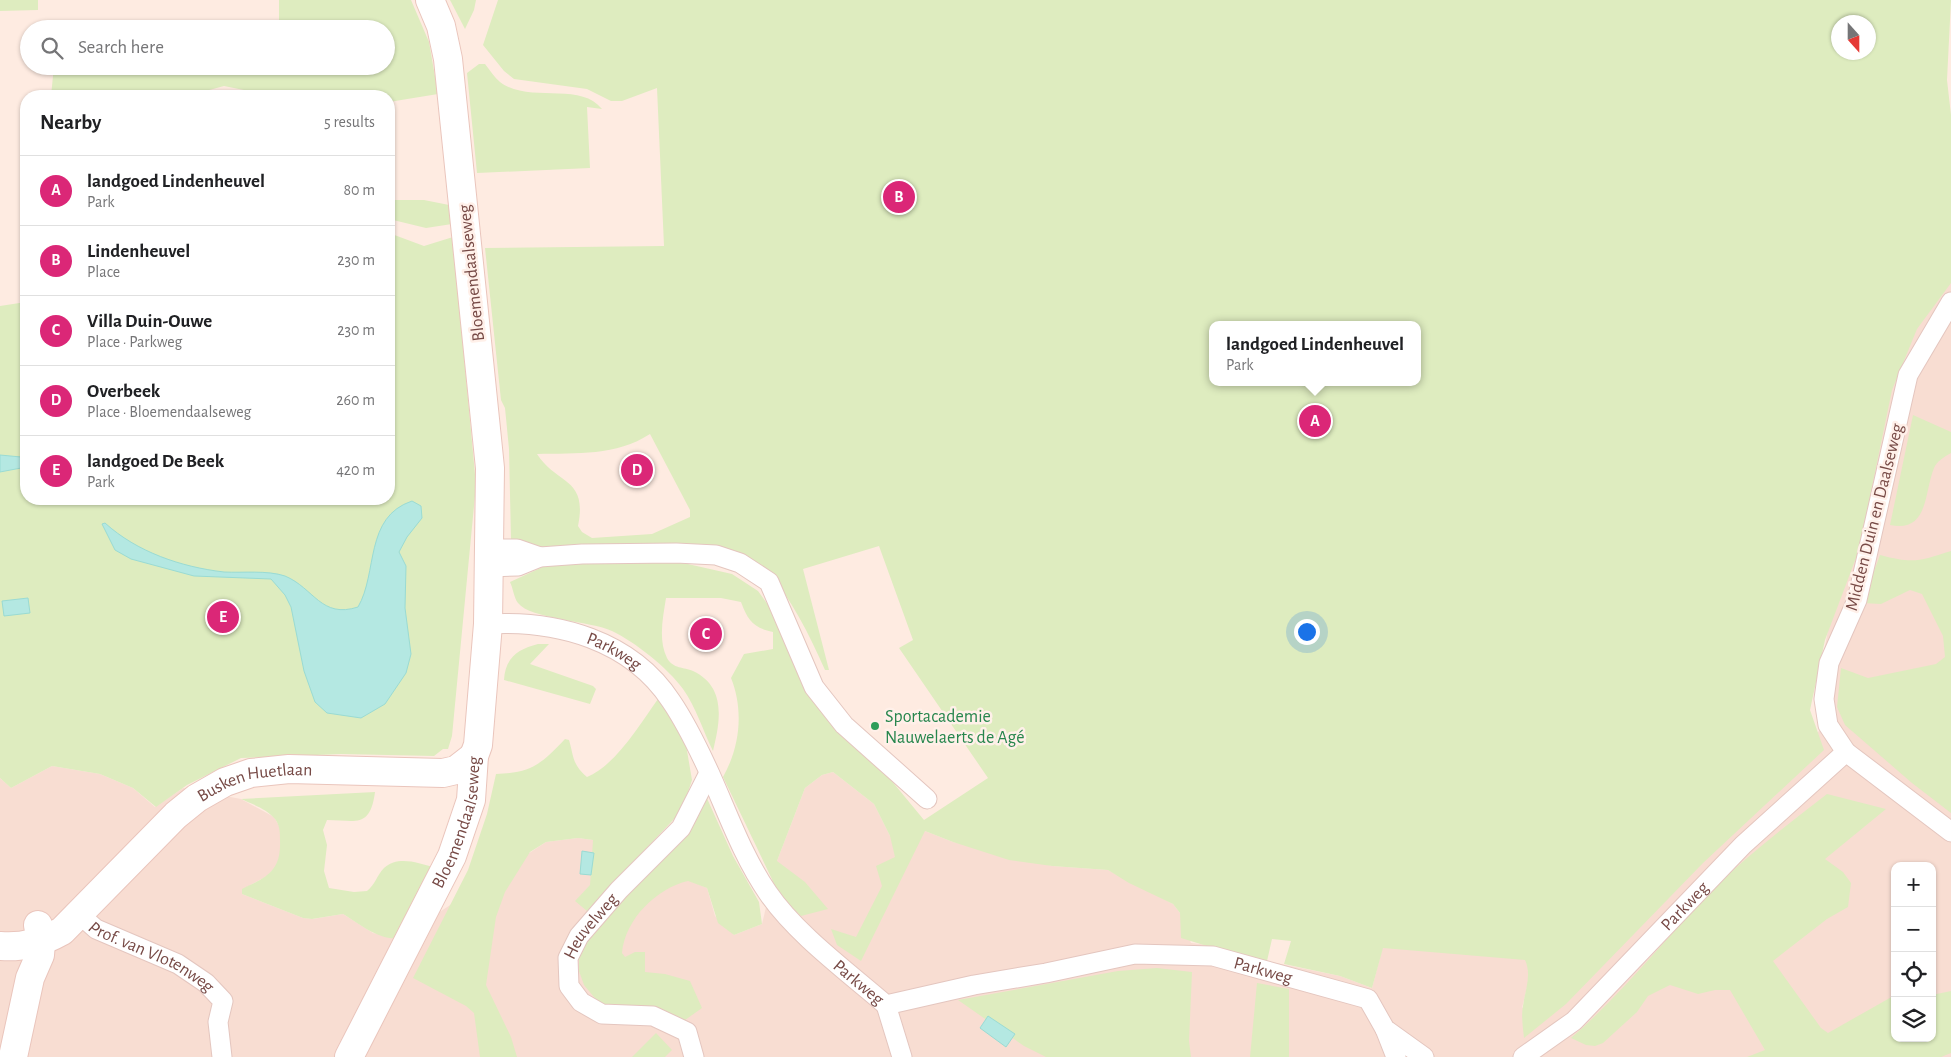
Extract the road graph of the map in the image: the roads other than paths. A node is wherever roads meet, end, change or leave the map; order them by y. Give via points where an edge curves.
1 (430, 0) edge
2 (1951, 302) edge
3 (490, 558) junction
4 (488, 624) junction
5 (1846, 752) junction
6 (474, 756) junction
7 (709, 773) junction
8 (927, 799) dead end
9 (1951, 832) edge
10 (79, 914) junction
11 (22, 935) edge
12 (886, 1005) junction
13 (1386, 1029) junction
14 (14, 1057) edge
15 (222, 1057) edge
16 (349, 1057) edge
17 (694, 1057) edge
18 (902, 1057) edge
19 (1396, 1057) edge
20 (1424, 1057) edge
21 (1523, 1057) edge

1 - 3 street, Bloemendaalseweg via 441,26 448,59 490,468
2 - 5 street, Midden Duin en Daalseweg via 1908,375 1857,600 1829,663 1824,699 1828,725
3 - 4 street, Bloemendaalseweg
3 - 8 street via 517,549 540,557 684,553 716,556 740,563 769,582 814,687 844,725
4 - 6 street, Bloemendaalseweg via 478,745
4 - 7 street, Parkweg via 546,626 577,632 631,659 671,700
5 - 9 street, Midden Duin en Daalseweg
5 - 21 street, Parkweg via 1743,845 1574,1021
6 - 10 street, Busken Huetlaan via 456,770 443,773 289,768 251,773 225,782 176,815
6 - 16 street, Bloemendaalseweg via 471,800 452,856
7 - 12 street, Parkweg via 744,853 768,894 796,926
7 - 17 street, Heuvelweg via 681,828 619,890 579,936 568,958 569,986 582,1002 602,1014 653,1016 687,1032
10 - 11 street, Busken Huetlaan via 62,930
10 - 15 street, Prof. van Vlotenweg via 96,929 178,964 206,984 223,1001 218,1022
11 - 14 street via 40,956 30,978
12 - 13 street, Parkweg via 1135,954 1213,956 1368,999
12 - 18 street
13 - 19 street
13 - 20 street, Parkweg

